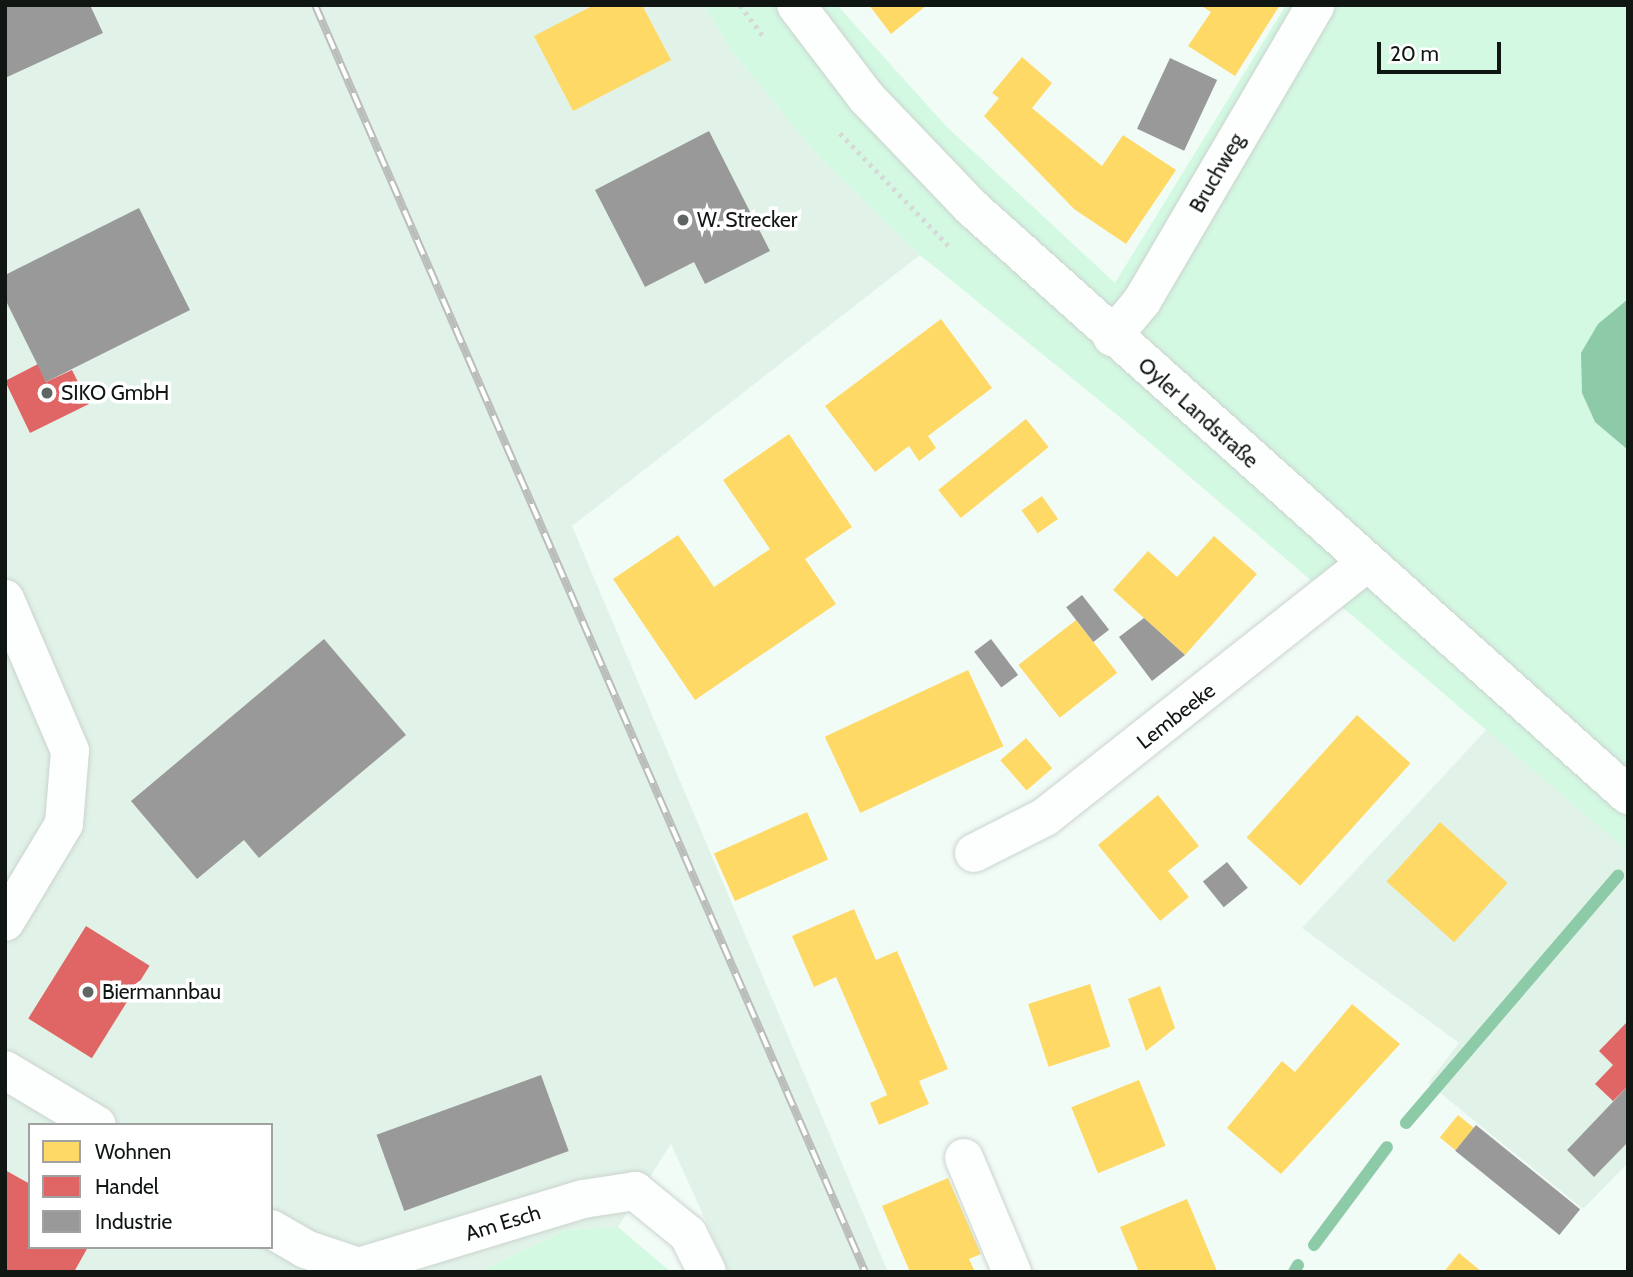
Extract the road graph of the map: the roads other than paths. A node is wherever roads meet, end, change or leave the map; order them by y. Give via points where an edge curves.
1 (796, 5) edge
2 (1316, 5) edge
3 (1112, 337) junction
4 (1367, 563) junction
5 (5, 599) edge
6 (1628, 795) edge
7 (974, 853) dead end
8 (5, 922) edge
9 (5, 1070) edge
10 (94, 1123) edge
11 (964, 1158) dead end
12 (273, 1229) edge
13 (707, 1272) edge
14 (1012, 1272) edge

1 - 3 street, Oyler Landstraße via 866,97 952,187
2 - 3 street, Bruchweg via 1142,300
3 - 4 street, Oyler Landstraße
4 - 6 street, Oyler Landstraße
4 - 7 street, Lembeeke via 1045,817
5 - 8 street via 70,751 64,824
9 - 10 street
11 - 14 street
12 - 13 street, Am Esch via 305,1249 359,1267 583,1199 635,1191 688,1234

